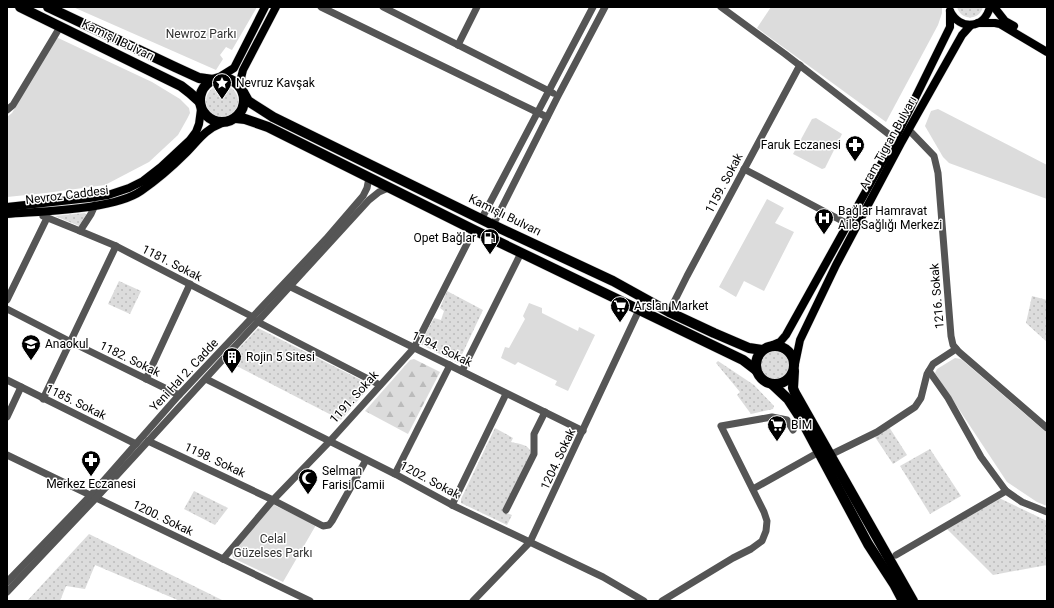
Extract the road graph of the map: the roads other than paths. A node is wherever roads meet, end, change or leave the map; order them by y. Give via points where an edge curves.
1 (20, 7) edge
2 (48, 7) edge
3 (265, 7) edge
4 (276, 7) edge
5 (321, 7) edge
6 (382, 7) edge
7 (477, 7) edge
8 (593, 7) edge
9 (605, 7) edge
10 (721, 7) edge
11 (990, 7) edge
12 (994, 7) edge
13 (950, 9) edge
14 (395, 10) edge
15 (974, 24) junction
16 (60, 27) junction
17 (458, 45) junction
18 (1047, 46) edge
19 (1047, 52) edge
20 (800, 65) junction
21 (215, 79) junction
22 (549, 91) junction
23 (244, 92) junction
24 (558, 96) junction
25 (201, 106) junction
26 (7, 110) edge
27 (538, 112) junction
28 (547, 117) junction
29 (236, 118) junction
30 (222, 122) junction
31 (909, 130) junction
32 (895, 139) junction
33 (744, 169) junction
34 (369, 178) junction
35 (388, 188) junction
36 (95, 205) junction
37 (7, 207) edge
38 (35, 211) junction
39 (7, 214) edge
40 (47, 218) junction
41 (482, 218) junction
42 (848, 224) junction
43 (493, 225) junction
44 (474, 230) junction
45 (80, 231) junction
46 (116, 246) junction
47 (521, 253) junction
48 (190, 284) junction
49 (291, 287) junction
50 (7, 300) edge
51 (7, 309) edge
52 (639, 310) junction
53 (669, 312) junction
54 (256, 320) junction
55 (71, 342) junction
56 (773, 346) junction
57 (414, 348) junction
58 (956, 349) junction
59 (762, 350) junction
60 (450, 365) junction
61 (794, 368) junction
62 (756, 370) junction
63 (462, 371) junction
64 (930, 371) junction
65 (146, 379) junction
66 (206, 379) junction
67 (7, 380) edge
68 (772, 384) junction
69 (380, 385) junction
70 (21, 388) junction
71 (506, 394) junction
72 (180, 395) junction
73 (42, 399) junction
74 (545, 412) junction
75 (7, 417) edge
76 (1047, 428) edge
77 (793, 430) dead end
78 (583, 431) junction
79 (148, 441) junction
80 (329, 442) junction
81 (136, 444) junction
82 (819, 452) junction
83 (7, 455) edge
84 (832, 459) junction
85 (366, 460) junction
86 (395, 474) junction
87 (754, 489) junction
88 (1006, 491) junction
89 (93, 496) junction
90 (273, 500) junction
91 (452, 505) junction
92 (506, 510) dead end
93 (1047, 512) edge
94 (530, 542) junction
95 (896, 555) junction
96 (223, 559) junction
97 (10, 574) edge
98 (7, 582) edge
99 (7, 592) edge
100 (310, 601) edge
101 (473, 601) edge
102 (644, 601) edge
103 (662, 601) edge
104 (903, 601) edge
105 (913, 601) edge
106 (921, 601) edge

1 - 16 highway, Kamışlı Bulvarı
2 - 21 highway, Kamışlı Bulvarı via 66,11 199,78
3 - 21 main road via 234,68
4 - 23 main road via 243,70 241,78
5 - 27 street
6 - 14 street
7 - 17 street
8 - 22 street
9 - 24 street
10 - 20 street
11 - 15 main road, Aram Tigran Bulvarı via 984,19
12 - 18 main road via 1006,21
13 - 15 main road via 958,21
13 - 32 main road via 950,27
14 - 17 street
15 - 19 main road via 1000,24
15 - 31 main road, Aram Tigran Bulvarı via 962,35
16 - 25 highway, Kamışlı Bulvarı via 181,86
16 - 26 street
17 - 22 street
20 - 32 street
20 - 33 street, 1159. Sokak
21 - 23 highway via 228,78 235,81
21 - 25 highway via 204,87 200,97
22 - 24 street
22 - 27 street
23 - 29 highway via 244,107
23 - 41 highway, Kamışlı Bulvarı via 248,101 273,117
24 - 28 street
25 - 30 highway via 209,118
25 - 37 main road, Nevroz Caddesi via 197,128 190,140 161,167 129,188 89,198
27 - 28 street
27 - 41 street
28 - 43 street
29 - 30 highway
29 - 34 highway via 268,127
30 - 36 main road, Nevroz Caddesi via 206,131 175,164 140,192
31 - 58 street, 1216. Sokak via 934,156 938,173 951,336
31 - 61 main road, Aram Tigran Bulvarı via 810,318 800,340
32 - 42 main road
33 - 42 street
33 - 53 street, 1159. Sokak
34 - 35 highway
34 - 54 street, Yeni Hal 2. Cadde via 363,196
35 - 44 highway
35 - 49 street via 369,200
36 - 38 main road, Nevroz Caddesi
36 - 45 street
38 - 39 main road, Nevroz Caddesi
38 - 40 street, 1181. Sokak
40 - 45 street, 1181. Sokak
40 - 50 street
41 - 43 highway, Kamışlı Bulvarı
42 - 56 main road via 786,335
43 - 53 highway, Kamışlı Bulvarı via 613,281
44 - 47 highway
44 - 57 street, 1191. Sokak
45 - 46 street, 1181. Sokak
46 - 48 street, 1181. Sokak
46 - 55 street
47 - 52 highway
47 - 63 street
48 - 54 street, 1181. Sokak
48 - 65 street
49 - 54 street
49 - 57 street, 1194. Sokak
51 - 55 street, 1182. Sokak
52 - 62 highway via 743,360
52 - 78 street, 1204. Sokak
53 - 59 highway, Kamışlı Bulvarı via 749,348
54 - 66 street
54 - 69 street, 1181. Sokak
54 - 72 street, Yeni Hal 2. Cadde
55 - 65 street, 1182. Sokak
55 - 73 street
56 - 59 highway
56 - 61 highway via 785,348 790,352 794,358
57 - 60 street, 1194. Sokak
57 - 69 street, 1191. Sokak
58 - 64 street via 933,364
58 - 76 street
59 - 62 highway via 756,359
60 - 63 street, 1194. Sokak
60 - 86 street
61 - 68 highway via 792,376 783,383
61 - 84 highway via 795,393
62 - 68 highway via 762,379
63 - 71 street, 1194. Sokak
64 - 84 street via 921,398 915,407
64 - 88 street via 981,457
65 - 72 street, 1182. Sokak
66 - 79 street
66 - 80 street, 1202. Sokak
67 - 70 street, 1185. Sokak
68 - 82 highway via 788,399
69 - 80 street, 1191. Sokak
70 - 73 street, 1185. Sokak
70 - 75 street
71 - 74 street, 1194. Sokak
71 - 91 street
72 - 81 street, Yeni Hal 2. Cadde
73 - 81 street, 1185. Sokak
74 - 78 street, 1194. Sokak
74 - 92 street via 534,434 534,454
77 - 87 street via 786,420 772,417 721,426
78 - 94 street, 1204. Sokak
79 - 89 street
79 - 90 street, 1198. Sokak
80 - 85 street, 1202. Sokak
80 - 90 street, 1191. Sokak
81 - 89 street, Yeni Hal 2. Cadde
82 - 87 street
82 - 104 highway via 868,544
83 - 89 street, 1200. Sokak
84 - 95 highway via 847,473
84 - 105 highway
85 - 86 street, 1202. Sokak
85 - 90 street, 1198. Sokak via 329,525 323,526
86 - 91 street, 1202. Sokak
87 - 103 street via 767,521 762,541
88 - 93 street via 1022,502
88 - 95 street
89 - 96 street, 1200. Sokak
89 - 97 street, Yeni Hal 2. Cadde
89 - 99 street
90 - 96 street, 1191. Sokak
91 - 94 street, 1202. Sokak
94 - 101 street, 1204. Sokak
94 - 102 street, 1202. Sokak via 603,577
95 - 106 highway
96 - 100 street, 1200. Sokak
97 - 98 street, Yeni Hal 2. Cadde

